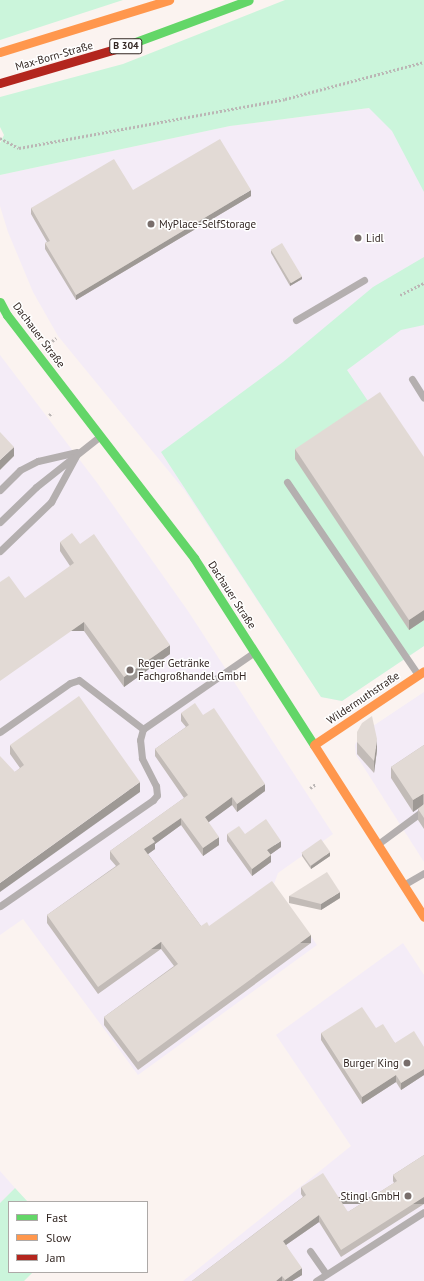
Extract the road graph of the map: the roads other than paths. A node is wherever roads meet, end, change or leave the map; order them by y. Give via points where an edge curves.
1 (169, 0) edge
2 (249, 0) edge
3 (0, 52) edge
4 (0, 83) edge
5 (364, 280) dead end
6 (0, 302) edge
7 (4, 318) edge
8 (296, 320) dead end
9 (412, 379) dead end
10 (424, 398) edge
11 (100, 435) junction
12 (79, 452) junction
13 (287, 482) dead end
14 (0, 490) edge
15 (0, 522) edge
16 (0, 551) edge
17 (255, 652) junction
18 (421, 673) edge
19 (143, 729) junction
20 (0, 732) edge
21 (315, 744) junction
22 (424, 810) edge
23 (378, 844) junction
24 (424, 873) edge
25 (404, 885) junction
26 (0, 906) edge
27 (424, 917) edge
28 (424, 1212) edge
29 (310, 1251) dead end
30 (326, 1274) junction
31 (316, 1281) edge

1 - 3 main road, Max-Born-Straße
2 - 4 main road, Max-Born-Straße / B 304 via 100,55
5 - 8 lane
6 - 7 main road, Dachauer Straße
7 - 11 main road, Dachauer Straße
9 - 10 lane
11 - 12 lane
11 - 17 main road, Dachauer Straße via 194,558
12 - 14 lane via 38,461 20,470
12 - 15 lane
12 - 16 lane via 51,502
13 - 18 lane
17 - 19 lane
17 - 21 main road, Dachauer Straße
18 - 21 main road, Wildermuthstraße
19 - 20 lane via 80,680 70,683
19 - 26 lane via 140,740 142,758 156,786 157,795
21 - 23 main road, Dachauer Straße
22 - 23 lane
23 - 25 main road, Dachauer Straße
24 - 25 lane
25 - 27 main road, Dachauer Straße
28 - 30 lane
29 - 30 lane
30 - 31 lane

